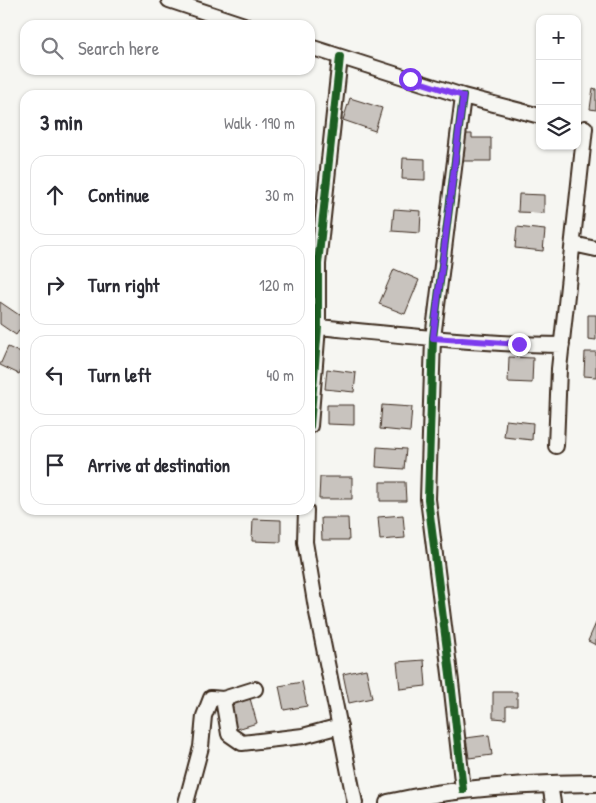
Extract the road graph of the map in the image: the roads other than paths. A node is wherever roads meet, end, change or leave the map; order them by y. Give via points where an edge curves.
1 (169, 0) edge
2 (229, 20) edge
3 (315, 49) edge
4 (340, 57) junction
5 (463, 96) junction
6 (536, 115) edge
7 (586, 128) edge
8 (572, 244) junction
9 (596, 249) edge
10 (318, 327) junction
11 (433, 338) junction
12 (562, 345) junction
13 (315, 364) edge
14 (556, 446) dead end
15 (306, 515) edge
16 (256, 689) dead end
17 (223, 699) junction
18 (340, 726) junction
19 (596, 783) edge
20 (550, 784) junction
21 (463, 790) junction
22 (186, 803) edge
23 (355, 803) edge
24 (388, 803) edge
25 (553, 803) edge

1 - 2 street
3 - 4 street
4 - 5 street
4 - 10 street via 318,264
5 - 6 street
5 - 11 street
7 - 8 street
8 - 9 street
8 - 12 street
10 - 11 street
10 - 13 street
11 - 12 street
11 - 21 street via 428,500
12 - 14 street
15 - 18 street via 305,542
16 - 17 street
17 - 18 street via 229,734 242,743 303,736
17 - 22 street via 211,698 204,716 201,747
18 - 23 street
19 - 20 street
20 - 21 street
20 - 25 street
21 - 24 street

